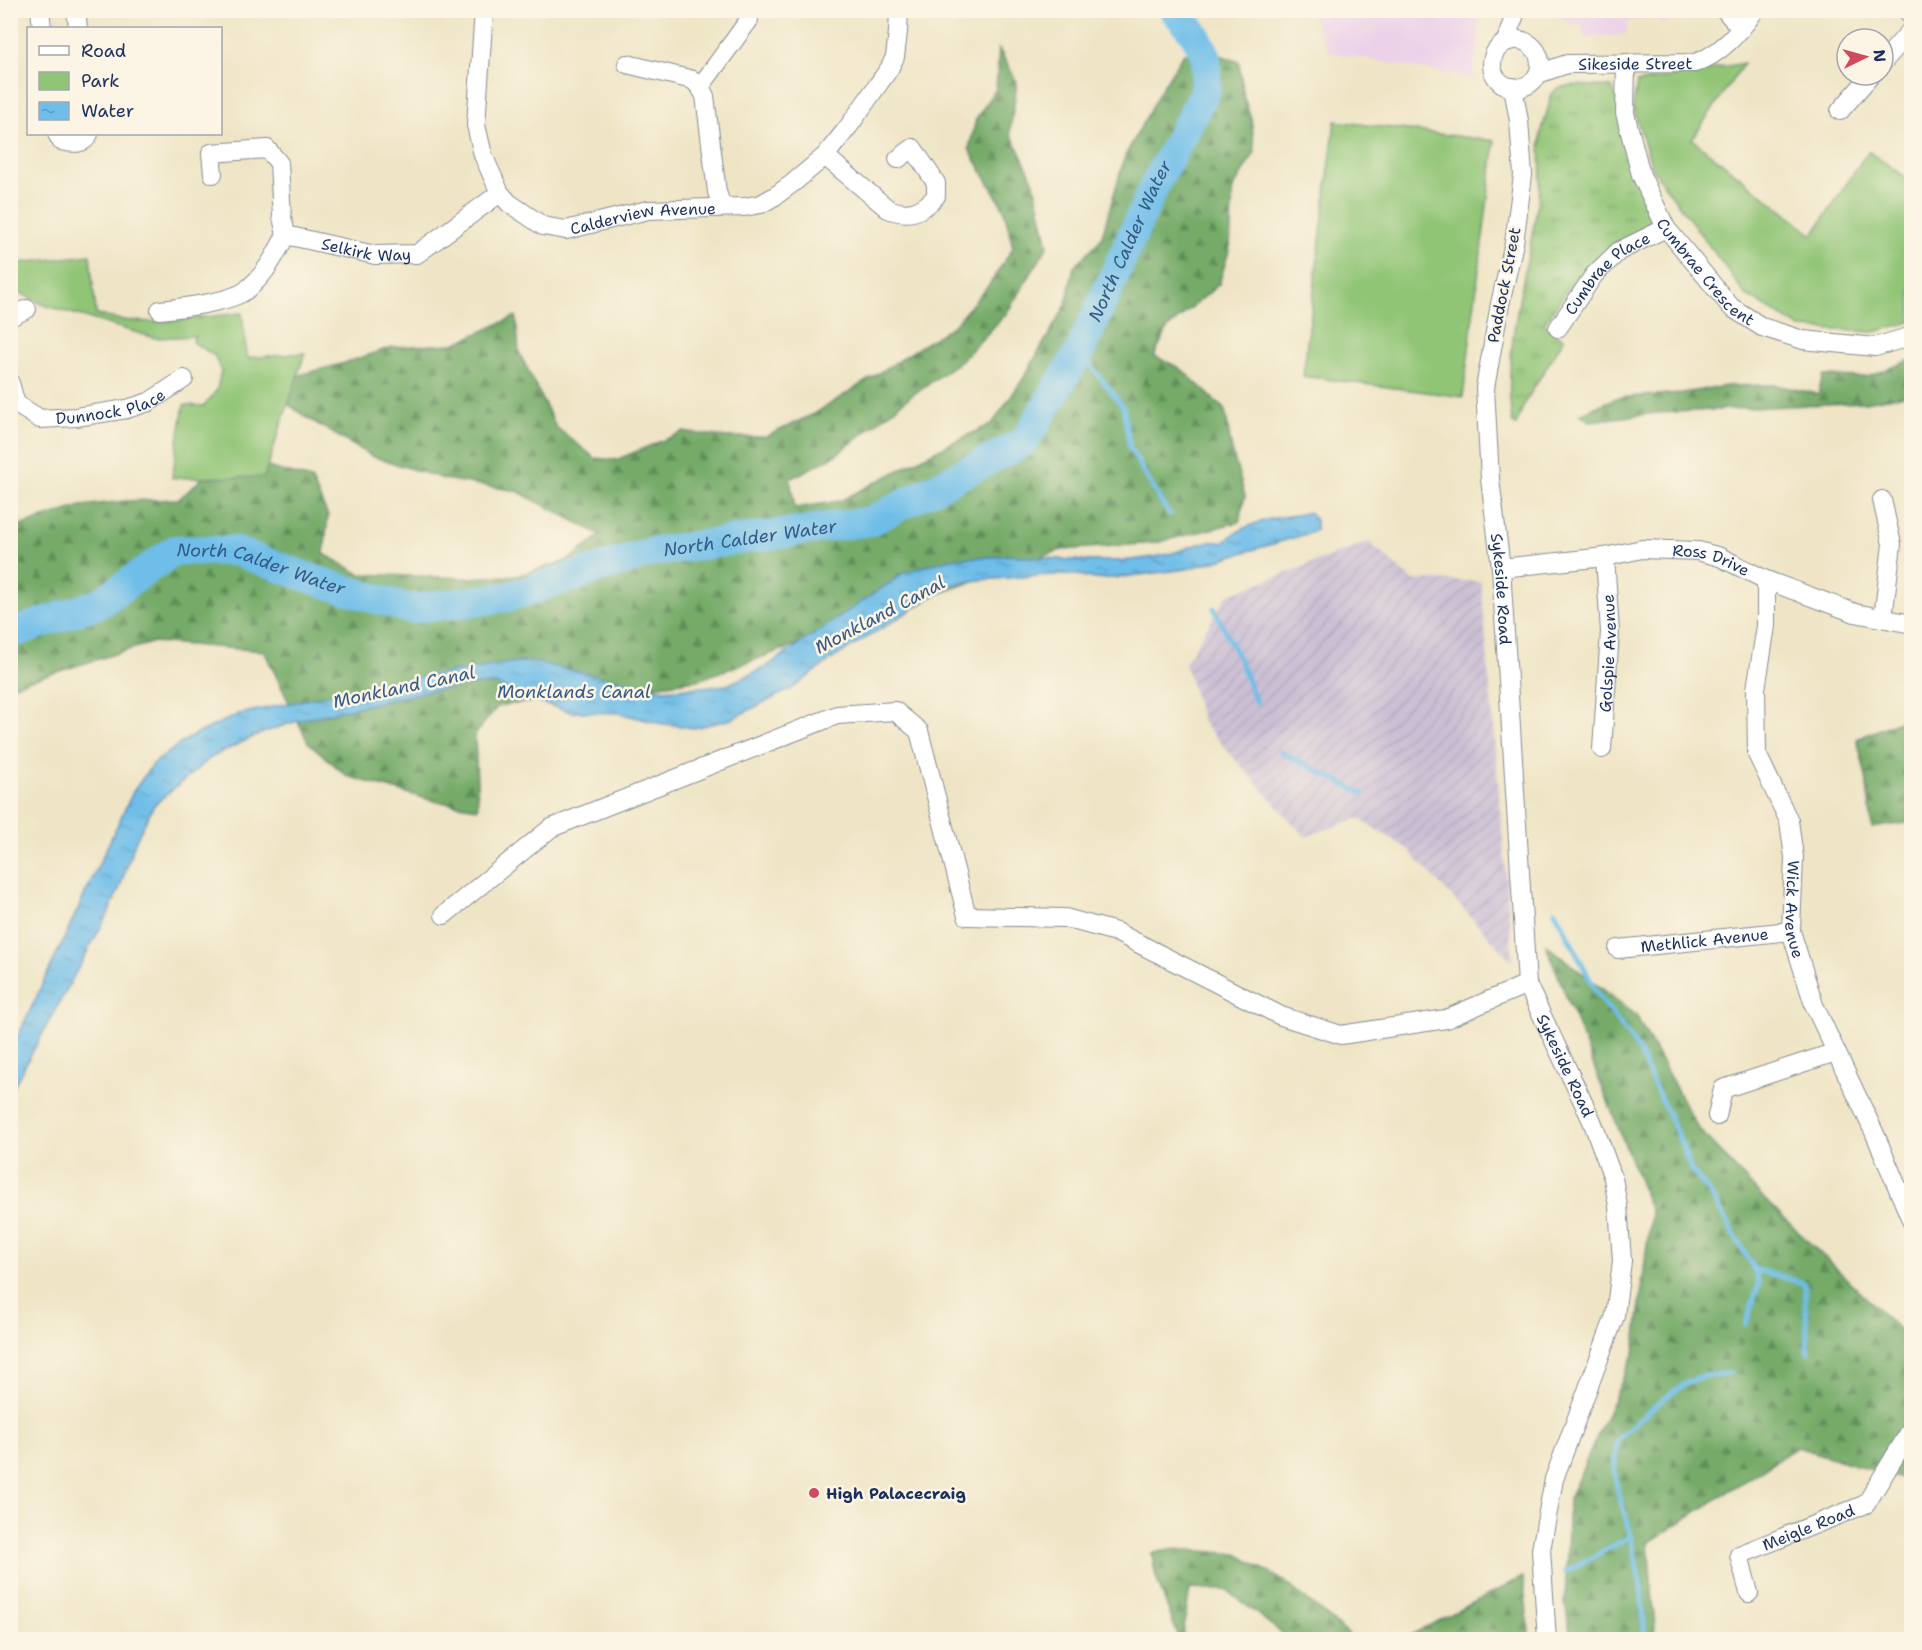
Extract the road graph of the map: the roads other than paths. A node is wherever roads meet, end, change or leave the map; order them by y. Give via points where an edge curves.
1 (40, 10) edge
2 (75, 10) edge
3 (484, 10) edge
4 (899, 10) edge
5 (1725, 10) edge
6 (1755, 10) edge
7 (1906, 10) edge
8 (1516, 11) edge
9 (1911, 16) edge
10 (749, 20) dead end
11 (42, 27) edge
12 (78, 27) edge
13 (1741, 29) junction
14 (1911, 29) edge
15 (1523, 45) junction
16 (1895, 48) edge
17 (1626, 63) junction
18 (627, 64) dead end
19 (1567, 64) junction
20 (1526, 82) junction
21 (700, 87) junction
22 (1861, 87) edge
23 (1840, 111) dead end
24 (58, 135) edge
25 (89, 135) edge
26 (825, 156) junction
27 (898, 159) dead end
28 (213, 174) dead end
29 (500, 193) junction
30 (722, 206) junction
31 (1666, 228) junction
32 (286, 235) junction
33 (27, 309) dead end
34 (160, 310) dead end
35 (10, 317) edge
36 (1558, 328) dead end
37 (1911, 336) edge
38 (184, 379) dead end
39 (10, 383) edge
40 (32, 414) junction
41 (10, 419) edge
42 (1490, 479) joint
43 (1882, 500) dead end
44 (1605, 557) junction
45 (1502, 568) junction
46 (1766, 579) junction
47 (1883, 618) junction
48 (1911, 624) edge
49 (1602, 749) dead end
50 (444, 915) dead end
51 (1791, 931) junction
52 (1618, 949) dead end
53 (1527, 984) junction
54 (1836, 1052) junction
55 (1717, 1116) dead end
56 (1911, 1222) edge
57 (1911, 1428) edge
58 (1749, 1593) dead end
59 (1547, 1640) edge

1 - 11 street
2 - 12 street
3 - 29 street, Calderview Avenue via 476,125 483,155
4 - 26 street, Calderview Avenue via 895,57 889,69
5 - 13 street
6 - 13 street, Sikeside Street
7 - 9 street
8 - 15 street
10 - 21 street
13 - 17 street, Sikeside Street via 1710,58 1695,63
14 - 16 street
15 - 19 street, Sikeside Street
15 - 20 street via 1540,68
15 - 20 street via 1498,48 1492,69 1502,83
17 - 19 street, Sikeside Street
17 - 31 street, Cumbrae Crescent via 1625,113 1641,176
18 - 21 street via 693,80
19 - 20 street, Sikeside Street
20 - 42 street, Paddock Street via 1519,121 1523,176 1485,388
21 - 30 street via 705,96
22 - 23 street
24 - 25 street via 61,141 73,144 81,143
26 - 27 street via 888,209 909,214 920,211 936,196 936,183 913,148
26 - 30 street, Calderview Avenue via 761,204
28 - 32 street via 211,153 267,149 279,163
29 - 30 street, Calderview Avenue via 543,226 566,230 648,210
29 - 32 street, Selkirk Way via 417,254 375,255
31 - 36 street, Cumbrae Place via 1620,251 1594,275
31 - 37 street, Cumbrae Crescent via 1731,307 1761,327 1803,340 1875,347
32 - 34 street via 260,278 243,293
33 - 35 street
38 - 40 street, Dunnock Place via 149,402 127,409 52,419
39 - 40 street, Dunnock Place via 16,404
40 - 41 street, Dunnock Place
42 - 45 street, Sykeside Road
43 - 47 street via 1892,544
44 - 45 street, Ross Drive
44 - 46 street, Ross Drive via 1642,549 1698,551
44 - 49 street, Golspie Avenue via 1610,632
45 - 53 street, Sykeside Road
46 - 47 street, Ross Drive via 1855,613
46 - 51 street, Wick Avenue via 1766,626 1756,689 1757,754 1789,821 1794,857
47 - 48 street, Ross Drive
50 - 53 street via 551,828 837,715 895,711 919,730 967,916 1065,918 1116,932 1281,1016 1341,1035 1446,1019
51 - 52 street, Methlick Avenue
51 - 54 street, Wick Avenue via 1814,1005
53 - 59 street, Sykeside Road via 1592,1121 1613,1178 1622,1261 1615,1316 1554,1479 1541,1550
54 - 55 street via 1723,1089
54 - 56 street, Wick Avenue
57 - 58 street, Meigle Road via 1866,1504 1739,1555

